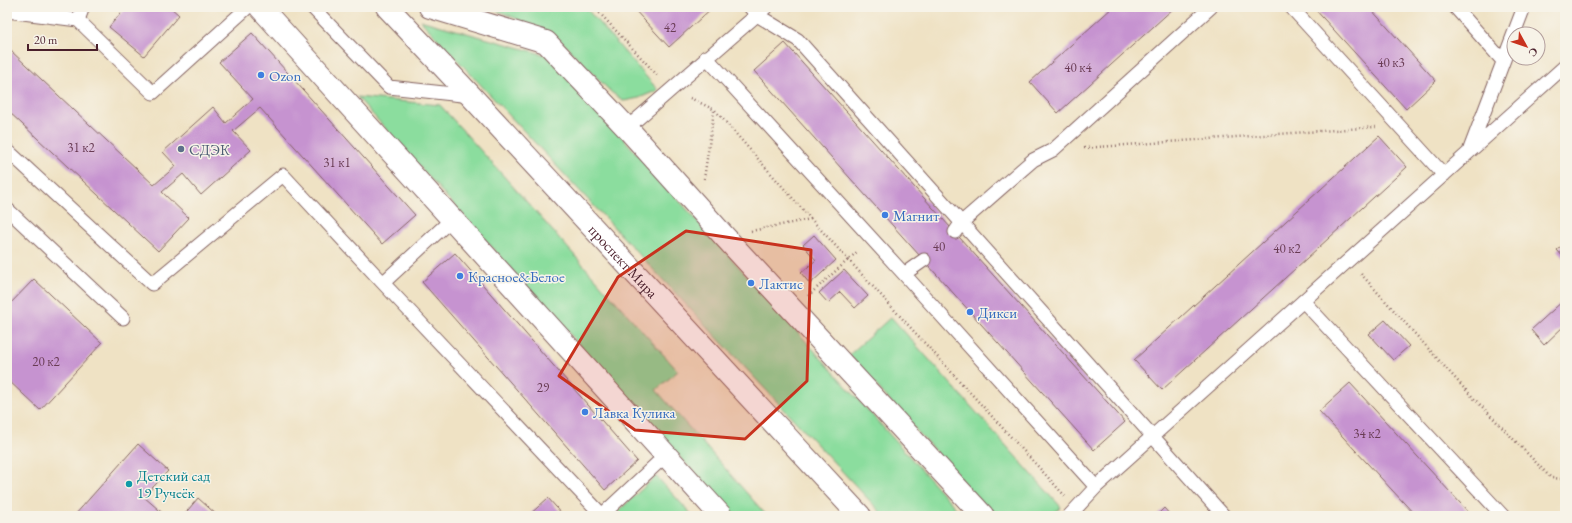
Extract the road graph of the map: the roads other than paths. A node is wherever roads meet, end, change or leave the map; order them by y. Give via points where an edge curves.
1 (83, 7) edge
2 (248, 7) edge
3 (260, 7) edge
4 (312, 7) edge
5 (387, 7) edge
6 (430, 7) edge
7 (1211, 7) edge
8 (1291, 7) edge
9 (1455, 7) edge
10 (1524, 7) edge
11 (757, 10) edge
12 (7, 11) edge
13 (78, 20) junction
14 (706, 57) junction
15 (1503, 61) junction
16 (1565, 66) edge
17 (471, 96) junction
18 (627, 128) junction
19 (7, 150) edge
20 (1469, 152) junction
21 (1444, 175) junction
22 (7, 209) edge
23 (452, 219) junction
24 (958, 227) junction
25 (924, 260) dead end
26 (904, 274) junction
27 (383, 283) junction
28 (1303, 301) junction
29 (123, 318) dead end
30 (1152, 436) junction
31 (666, 455) junction
32 (1096, 487) junction
33 (602, 516) edge
34 (721, 516) edge
35 (860, 516) edge
36 (983, 516) edge
37 (1069, 516) edge
38 (1224, 516) edge
39 (1503, 516) edge

1 - 13 lane
2 - 13 lane via 153,93
3 - 23 street
4 - 17 lane via 389,87
5 - 17 street, проспект Мира
6 - 18 street via 546,42
7 - 24 lane via 1053,150 1033,160
8 - 21 lane
9 - 15 lane
10 - 15 lane
11 - 14 lane
11 - 24 lane via 798,40
12 - 13 lane
14 - 18 lane
14 - 26 lane
15 - 20 lane
16 - 20 lane
17 - 35 street, проспект Мира
18 - 36 street
19 - 27 lane via 152,284 283,174
20 - 21 lane
21 - 28 lane
22 - 29 lane
23 - 27 lane
23 - 31 street
24 - 30 lane
25 - 26 lane
26 - 32 lane
27 - 33 lane
28 - 30 lane
28 - 39 lane
30 - 32 lane
30 - 38 lane
31 - 33 lane
31 - 34 street
32 - 37 lane

